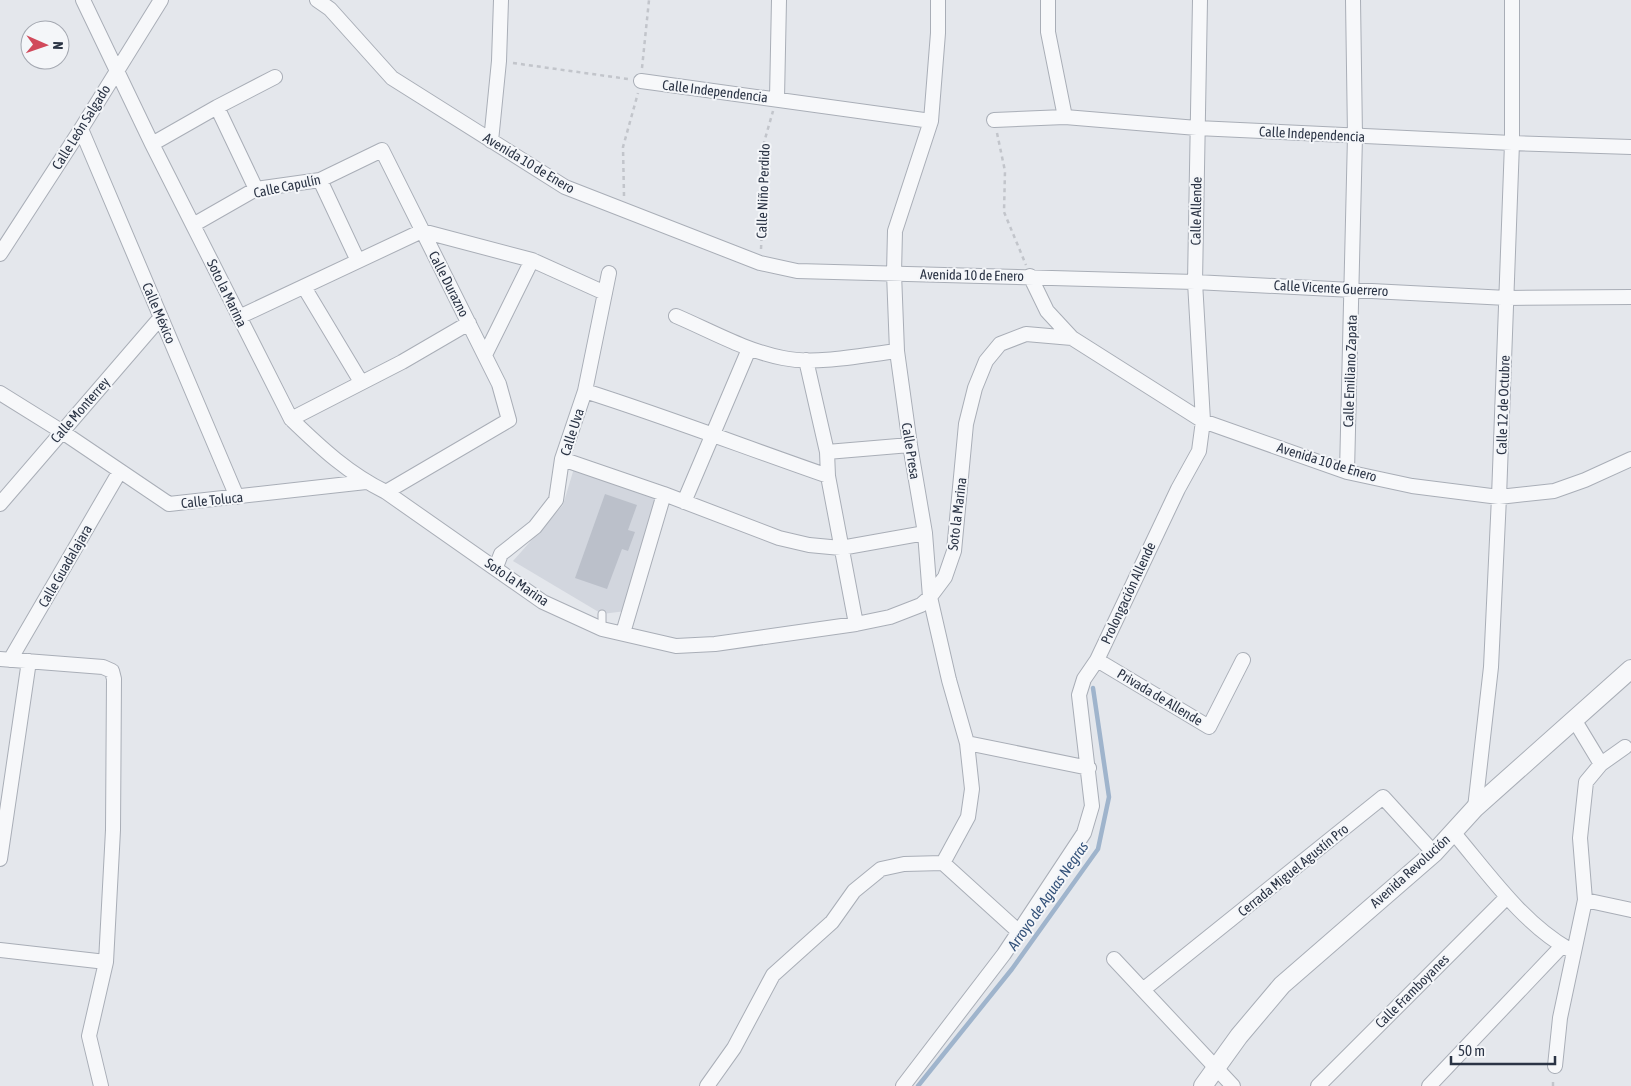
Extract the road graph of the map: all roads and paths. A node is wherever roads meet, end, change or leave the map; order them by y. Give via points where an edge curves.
1 (83, 0) edge
2 (161, 0) edge
3 (317, 0) edge
4 (501, 0) edge
5 (649, 0) edge
6 (780, 0) edge
7 (938, 0) edge
8 (1048, 0) edge
9 (1200, 0) edge
10 (1354, 0) edge
11 (1512, 0) edge
12 (499, 60) junction
13 (117, 70) junction
14 (275, 77) dead end
15 (641, 81) junction
16 (777, 98) junction
17 (217, 107) junction
18 (1065, 117) junction
19 (994, 120) joint
20 (931, 121) junction
21 (1197, 128) junction
22 (81, 129) junction
23 (1355, 136) junction
24 (491, 141) junction
25 (1512, 143) junction
26 (152, 144) junction
27 (1631, 147) edge
28 (382, 150) joint
29 (320, 180) junction
30 (256, 189) junction
31 (624, 210) junction
32 (194, 225) junction
33 (422, 231) junction
34 (0, 254) edge
35 (532, 260) junction
36 (358, 261) junction
37 (760, 263) junction
38 (609, 273) dead end
39 (894, 273) junction
40 (1030, 276) junction
41 (1195, 282) junction
42 (304, 287) junction
43 (1353, 289) junction
44 (605, 293) junction
45 (1631, 297) edge
46 (1507, 298) junction
47 (676, 316) dead end
48 (161, 317) junction
49 (239, 317) junction
50 (469, 323) junction
51 (1072, 338) junction
52 (749, 348) junction
53 (898, 351) junction
54 (484, 355) junction
55 (806, 360) junction
56 (361, 382) junction
57 (585, 391) junction
58 (0, 393) edge
59 (291, 419) junction
60 (1203, 421) junction
61 (61, 431) junction
62 (712, 436) junction
63 (910, 445) junction
64 (828, 452) junction
65 (562, 459) junction
66 (1631, 459) edge
67 (120, 471) junction
68 (1347, 472) junction
69 (828, 476) junction
70 (366, 482) junction
71 (386, 492) junction
72 (664, 494) junction
73 (237, 497) junction
74 (1499, 497) junction
75 (684, 502) junction
76 (0, 504) edge
77 (925, 533) junction
78 (841, 548) junction
79 (496, 568) junction
80 (930, 597) junction
81 (856, 624) junction
82 (623, 633) junction
83 (5, 660) edge
84 (1097, 660) junction
85 (1243, 660) dead end
86 (29, 661) junction
87 (1631, 670) edge
88 (1575, 721) junction
89 (967, 743) junction
90 (1625, 747) dead end
91 (1601, 764) junction
92 (1088, 768) junction
93 (1475, 808) junction
94 (1454, 832) junction
95 (1434, 853) junction
96 (0, 859) edge
97 (943, 863) junction
98 (1506, 897) junction
99 (1585, 900) junction
100 (1631, 910) edge
101 (1018, 932) junction
102 (1568, 949) junction
103 (0, 950) edge
104 (1114, 959) dead end
105 (106, 962) junction
106 (1144, 989) junction
107 (1555, 1066) dead end
108 (1217, 1068) junction
109 (101, 1086) edge
110 (706, 1086) edge
111 (903, 1086) edge
112 (1203, 1086) edge
113 (1233, 1086) edge
114 (1318, 1086) edge
115 (1429, 1086) edge

1 - 13 street, Soto la Marina
2 - 13 street, Calle León Salgado
3 - 24 street, Avenida 10 de Enero via 392,78
4 - 12 street
5 - 15 path
6 - 16 street
7 - 20 street, Calle Presa
8 - 18 street via 1048,32
9 - 21 street, Calle Allende
10 - 23 street, Calle Emiliano Zapata
11 - 25 street, Calle 12 de Octubre
12 - 15 path
12 - 24 street
13 - 22 street, Calle León Salgado
13 - 26 street, Soto la Marina
14 - 17 street
15 - 16 street, Calle Independencia
15 - 31 path via 623,147
16 - 20 street, Calle Independencia
16 - 37 path, Calle Niño Perdido via 762,146 764,188
17 - 26 street
17 - 30 street
18 - 19 street, Calle Independencia
18 - 21 street, Calle Independencia
19 - 40 path via 1005,170 1004,212
20 - 39 street, Calle Presa via 895,232
21 - 23 street, Calle Independencia
21 - 41 street, Calle Allende
22 - 34 street, Calle León Salgado
22 - 48 street, Calle México
23 - 25 street, Calle Independencia
23 - 43 street, Calle Emiliano Zapata
24 - 31 street, Avenida 10 de Enero via 565,187
25 - 27 street, Calle Independencia
25 - 46 street, Calle 12 de Octubre
26 - 32 street, Soto la Marina
28 - 29 street, Calle Capulín
28 - 33 street, Calle Durazno
29 - 30 street, Calle Capulín
29 - 36 street
30 - 32 street, Calle Capulín
31 - 37 street, Avenida 10 de Enero
32 - 49 street, Soto la Marina
33 - 35 street
33 - 36 street
33 - 50 street, Calle Durazno
35 - 44 street
35 - 54 street
36 - 42 street
37 - 39 street, Avenida 10 de Enero via 798,271
38 - 44 street, Calle Uva
39 - 40 street, Avenida 10 de Enero
39 - 53 street, Calle Presa
40 - 41 street, Calle Vicente Guerrero
40 - 51 street, Avenida 10 de Enero via 1047,310
41 - 43 street, Calle Vicente Guerrero
41 - 60 street, Calle Allende
42 - 49 street
42 - 56 street
43 - 46 street, Calle Vicente Guerrero
43 - 68 street, Calle Emiliano Zapata
44 - 57 street, Calle Uva
45 - 46 street, Calle Vicente Guerrero
46 - 74 street, Calle 12 de Octubre
47 - 52 street
48 - 61 street, Calle Monterrey
48 - 73 street, Calle México
49 - 59 street, Soto la Marina
50 - 54 street, Calle Durazno
50 - 56 street
51 - 60 street, Avenida 10 de Enero
51 - 80 street, Soto la Marina via 1026,334 1000,344 986,361 966,424 954,551 945,577
52 - 55 street via 783,358
52 - 62 street
53 - 55 street
53 - 63 street, Calle Presa
54 - 71 street, Calle Durazno via 499,384 509,420
55 - 64 street
56 - 59 street
57 - 62 street via 676,420
57 - 65 street, Calle Uva
58 - 61 street, Calle Toluca
59 - 70 street, Soto la Marina via 327,454
60 - 68 street, Avenida 10 de Enero
60 - 84 street, Prolongación Allende via 1199,451 1178,488
61 - 67 street, Calle Toluca
61 - 76 street, Calle Monterrey
62 - 69 street
62 - 75 street
63 - 64 street
63 - 77 street, Calle Presa
64 - 69 street
65 - 72 street
65 - 79 street, Calle Uva via 556,500 535,527 501,554
66 - 74 street, Avenida 10 de Enero via 1554,491
67 - 73 street, Calle Toluca via 169,504
67 - 83 street, Calle Guadalajara
68 - 74 street, Avenida 10 de Enero via 1412,486
69 - 78 street
70 - 71 street, Soto la Marina
70 - 73 street, Calle Toluca
71 - 79 street, Soto la Marina
72 - 75 street
72 - 82 street
74 - 93 street, Calle 12 de Octubre via 1491,666
75 - 78 street via 779,538
77 - 78 street
77 - 80 street, Calle Presa
78 - 81 street
79 - 82 street, Soto la Marina via 543,602 602,621
80 - 81 street, Soto la Marina via 921,605 890,617
80 - 89 street, Calle Presa
81 - 82 street, Soto la Marina via 716,644 676,646
83 - 86 street
84 - 85 street, Privada de Allende via 1210,727
84 - 92 street, Prolongación Allende via 1078,695
86 - 96 street
86 - 105 street via 103,666 112,671 113,830
87 - 88 street, Avenida Revolución
88 - 91 street
88 - 93 street, Avenida Revolución
89 - 92 street
89 - 97 street, Calle Presa via 972,789 968,817
90 - 91 street
91 - 99 street via 1586,782 1580,838
92 - 101 street, Prolongación Allende via 1092,806 1084,834
93 - 94 street, Avenida Revolución
94 - 95 street, Avenida Revolución
94 - 98 street
95 - 106 street, Cerrada Miguel Agustín Pro via 1383,797
95 - 108 street, Avenida Revolución via 1282,985
97 - 101 street
97 - 110 street via 904,864 881,869 854,891 832,922 773,975 734,1048
98 - 102 street
98 - 114 street, Calle Framboyanes
99 - 100 street
99 - 102 street
101 - 111 street, Prolongación Allende
102 - 107 street
102 - 115 street
103 - 105 street
104 - 106 street
105 - 109 street via 89,1036
106 - 108 street
108 - 112 street, Avenida Revolución
108 - 113 street

